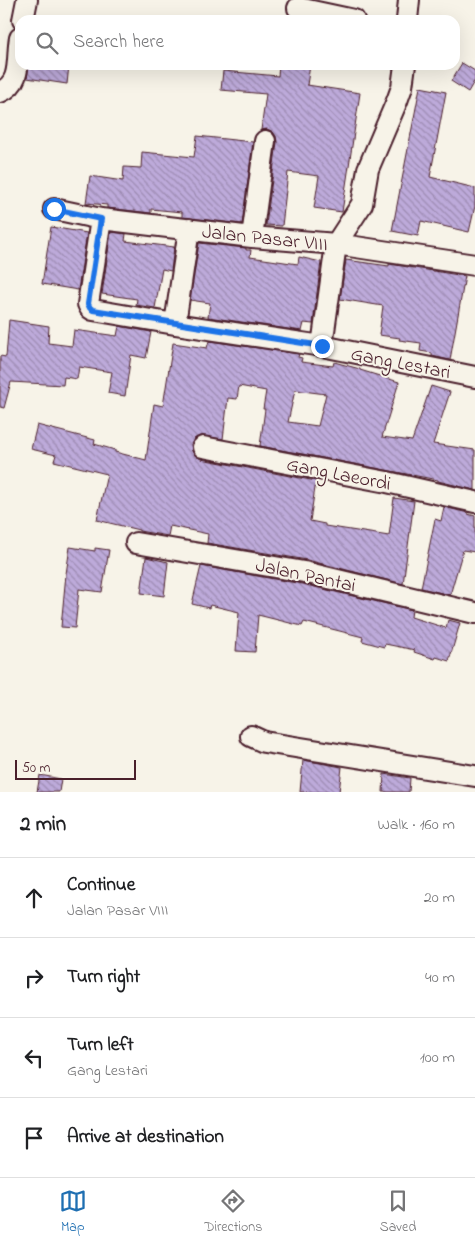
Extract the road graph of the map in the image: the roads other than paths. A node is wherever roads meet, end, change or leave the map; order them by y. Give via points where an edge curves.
1 (27, 0) edge
2 (410, 0) edge
3 (298, 8) dead end
4 (24, 15) edge
5 (331, 15) edge
6 (408, 15) edge
7 (17, 70) edge
8 (404, 70) edge
9 (0, 92) edge
10 (265, 141) dead end
11 (54, 209) dead end
12 (101, 219) junction
13 (189, 230) junction
14 (252, 237) junction
15 (336, 244) junction
16 (475, 265) edge
17 (175, 324) junction
18 (322, 346) junction
19 (475, 376) edge
20 (202, 447) dead end
21 (475, 502) edge
22 (136, 543) dead end
23 (475, 613) edge
24 (251, 736) dead end
25 (475, 776) edge

1 - 4 street
2 - 6 street
3 - 5 street
7 - 9 street via 13,82
8 - 15 street via 397,101 368,169 362,204
10 - 14 street
11 - 12 street, Jalan Pasar VIII
12 - 13 street, Jalan Pasar VIII
12 - 17 street, Gang Lestari via 90,308
13 - 14 street, Jalan Pasar VIII
13 - 17 street
14 - 15 street, Jalan Pasar VIII
15 - 16 street, Jalan Pasar VIII
15 - 18 street
17 - 18 street, Gang Lestari
18 - 19 street, Gang Lestari
20 - 21 street, Gang Laeordi
22 - 23 street, Jalan Pantai via 304,572
24 - 25 street via 264,742

